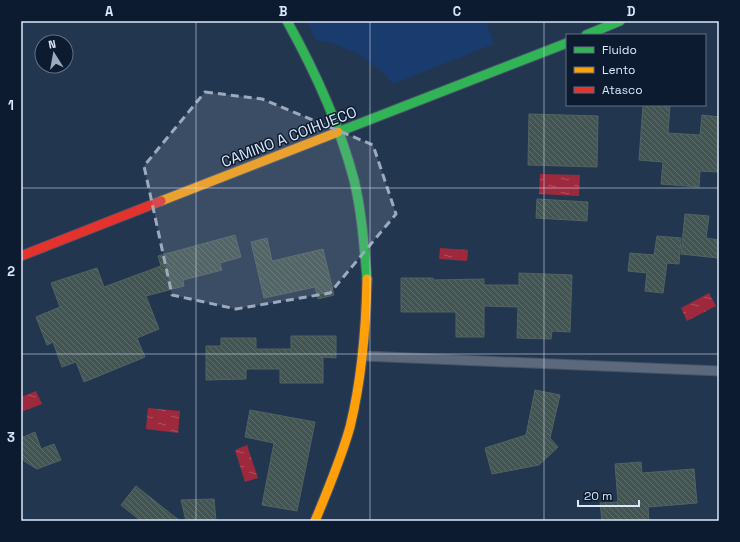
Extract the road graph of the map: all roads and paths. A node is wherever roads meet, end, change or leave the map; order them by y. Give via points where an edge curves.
1 (287, 21) edge
2 (620, 21) edge
3 (625, 21) edge
4 (608, 27) junction
5 (589, 34) edge
6 (566, 43) edge
7 (340, 132) junction
8 (21, 256) edge
9 (364, 356) junction
10 (719, 371) edge
11 (315, 521) edge

1 - 7 main road via 321,87
2 - 4 main road
3 - 4 main road
4 - 5 main road
6 - 7 main road, CAMINO A COIHUECO
7 - 8 main road, CAMINO A COIHUECO
7 - 9 main road via 351,166 364,237 368,309
9 - 10 lane
9 - 11 main road via 361,381 343,452

